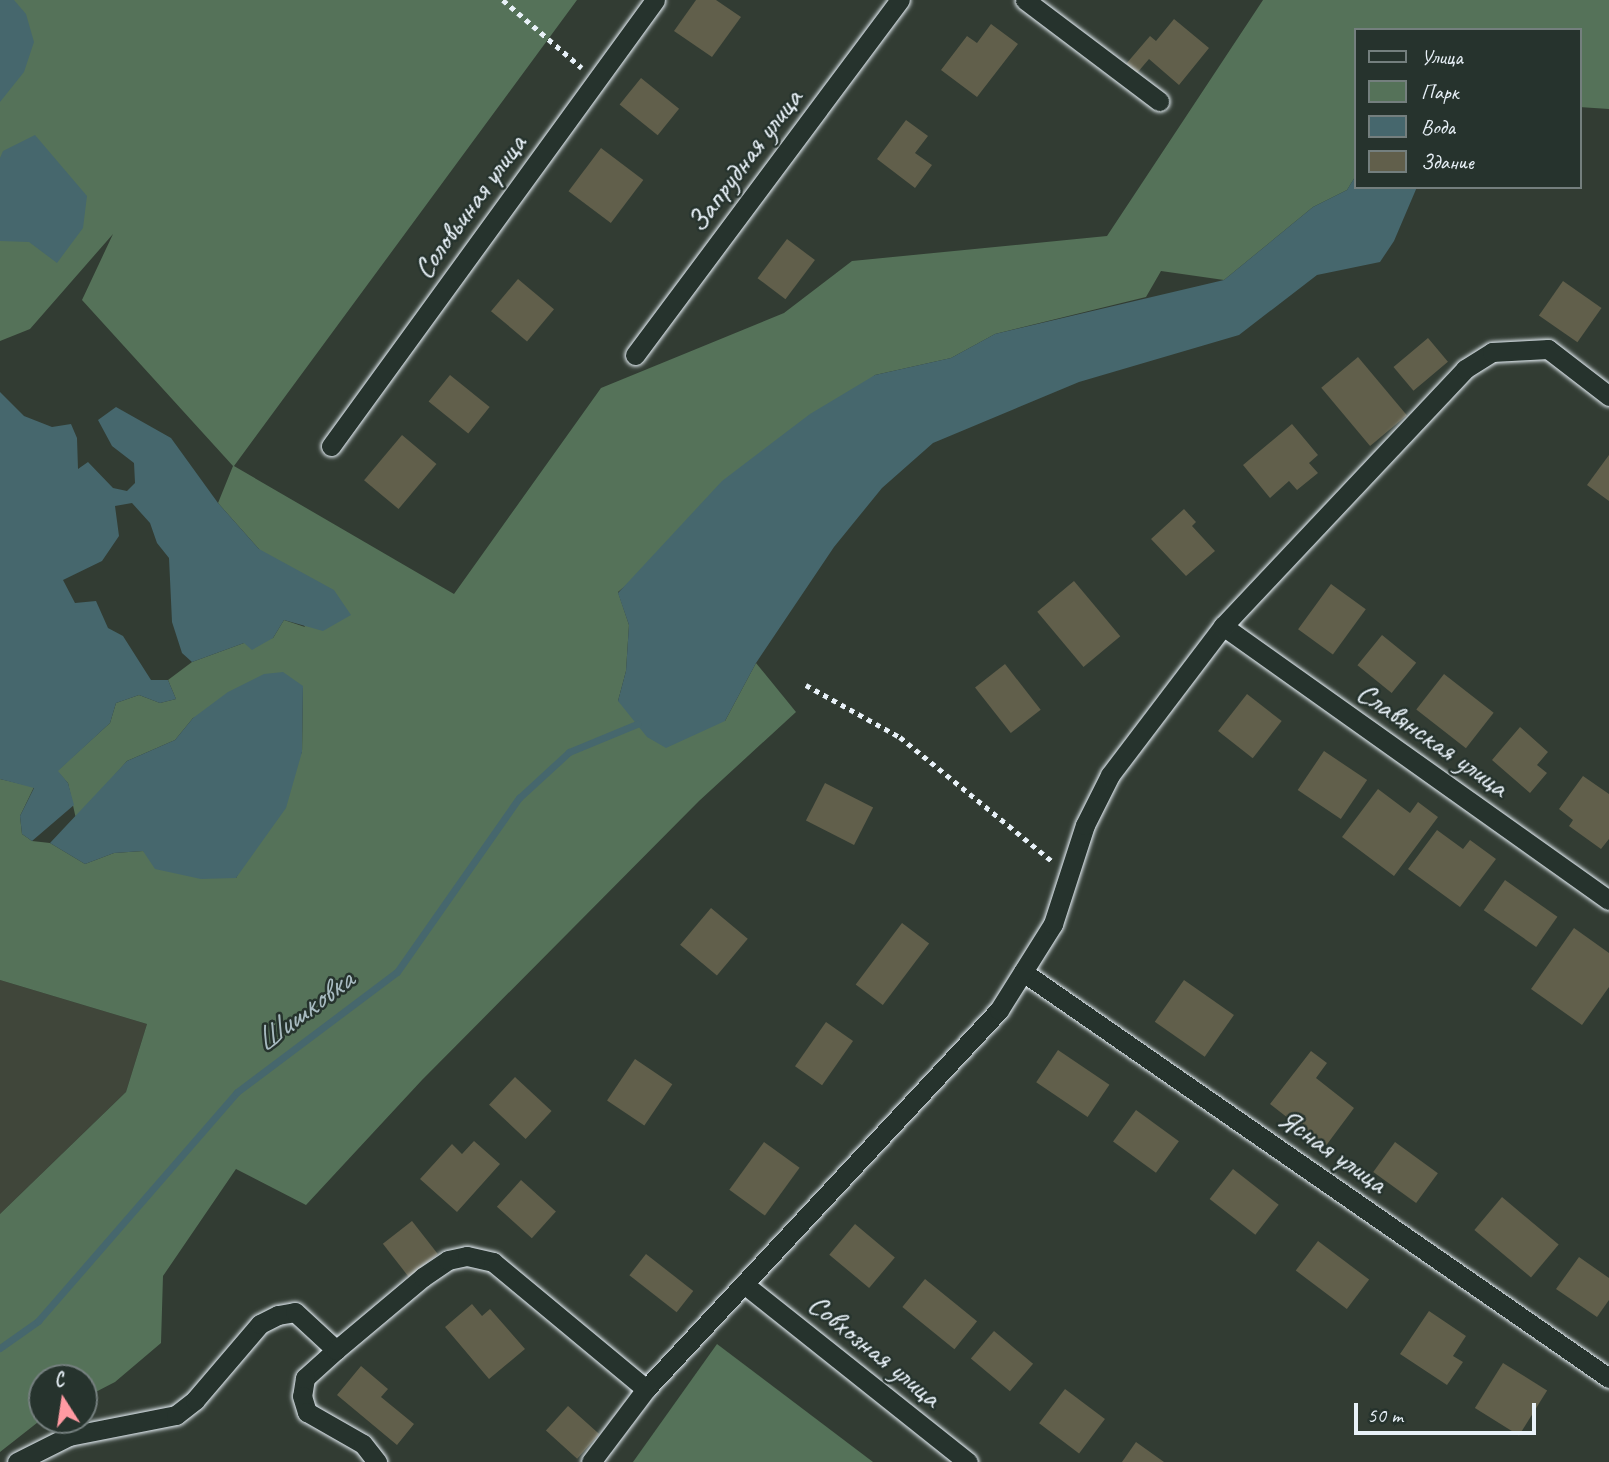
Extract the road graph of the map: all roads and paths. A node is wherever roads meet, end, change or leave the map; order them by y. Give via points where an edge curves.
1 (503, 0) edge
2 (655, 0) edge
3 (900, 0) edge
4 (1025, 0) edge
5 (596, 81) junction
6 (1159, 101) dead end
7 (635, 355) dead end
8 (1609, 396) edge
9 (331, 446) dead end
10 (1223, 626) junction
11 (806, 685) dead end
12 (1065, 877) junction
13 (1609, 900) edge
14 (1023, 972) junction
15 (744, 1284) junction
16 (336, 1350) junction
17 (1609, 1377) edge
18 (646, 1389) junction
19 (18, 1462) edge
20 (377, 1462) edge
21 (591, 1462) edge
22 (968, 1462) edge

1 - 5 path
2 - 5 street, Соловьиная улица
3 - 7 street, Запрудная улица
4 - 6 street
5 - 9 street, Соловьиная улица
8 - 10 street via 1548,349 1492,352 1465,369
10 - 12 street via 1110,775
10 - 13 street, Славянская улица
11 - 12 path via 900,737 1042,850
12 - 14 street via 1053,924
14 - 15 street via 999,1010
14 - 17 street, Ясная улица
15 - 18 street
15 - 22 street, Совхозная улица
16 - 18 street via 423,1276 448,1260 467,1256 493,1262
16 - 19 street via 295,1312 278,1315 260,1324 195,1400 176,1415 69,1436
16 - 20 street via 305,1378 302,1396 307,1412 363,1444
18 - 21 street

